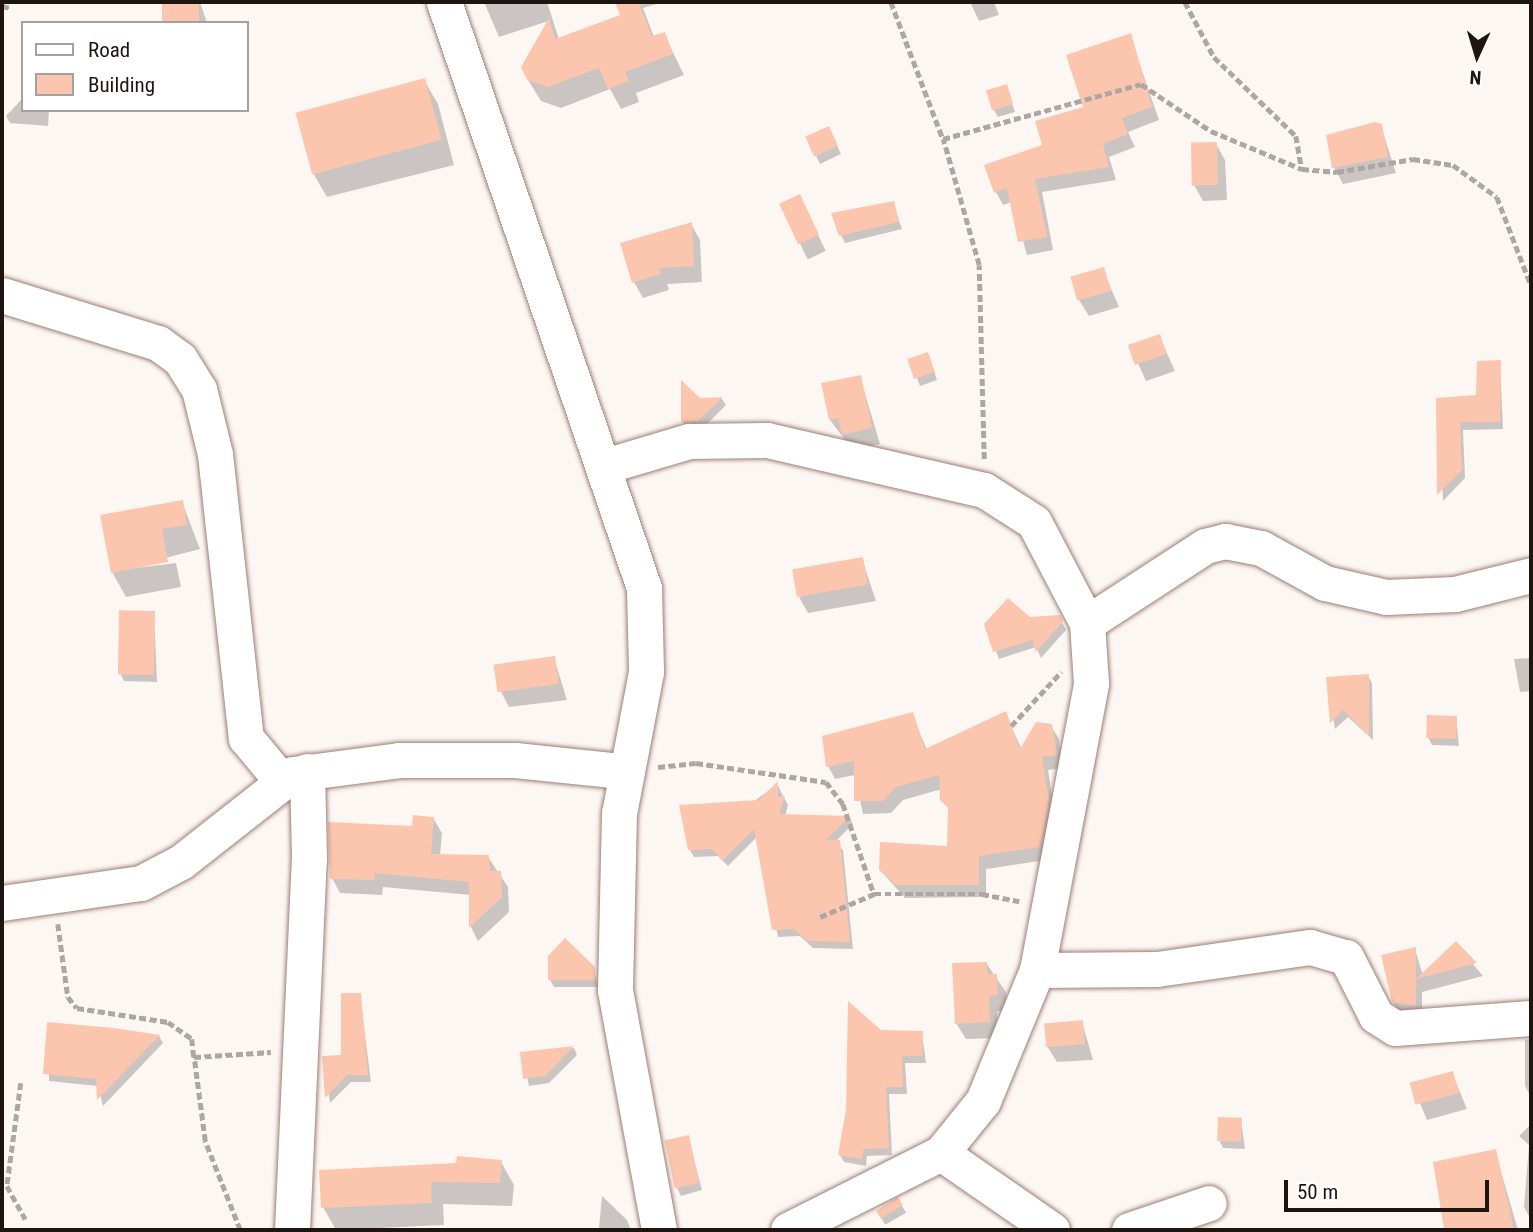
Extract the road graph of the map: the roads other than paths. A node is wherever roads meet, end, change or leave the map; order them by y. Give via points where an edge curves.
1 (444, 2) edge
2 (2, 295) edge
3 (605, 466) junction
4 (1531, 575) edge
5 (1089, 630) junction
6 (622, 771) junction
7 (293, 775) junction
8 (2, 903) edge
9 (1037, 970) junction
10 (1531, 1018) edge
11 (941, 1153) junction
12 (1209, 1203) dead end
13 (292, 1230) edge
14 (659, 1230) edge
15 (788, 1230) edge
16 (1052, 1230) edge
17 (1129, 1230) edge

1 - 3 street
2 - 7 street via 158,343 180,359 199,388 215,454 246,738
3 - 5 street via 689,441 767,440 984,490 1034,522
3 - 6 street via 645,588 648,634 640,704
4 - 5 street via 1455,594 1377,596 1325,583 1261,548 1225,541 1205,546
5 - 9 street via 1085,722
6 - 7 street via 515,760 399,760
6 - 14 street via 615,990
7 - 8 street via 164,872 107,891
7 - 13 street via 303,1051
9 - 10 street via 1157,969 1310,947 1346,957 1376,1016 1395,1028
9 - 11 street via 983,1101
11 - 15 street
11 - 16 street
12 - 17 street

